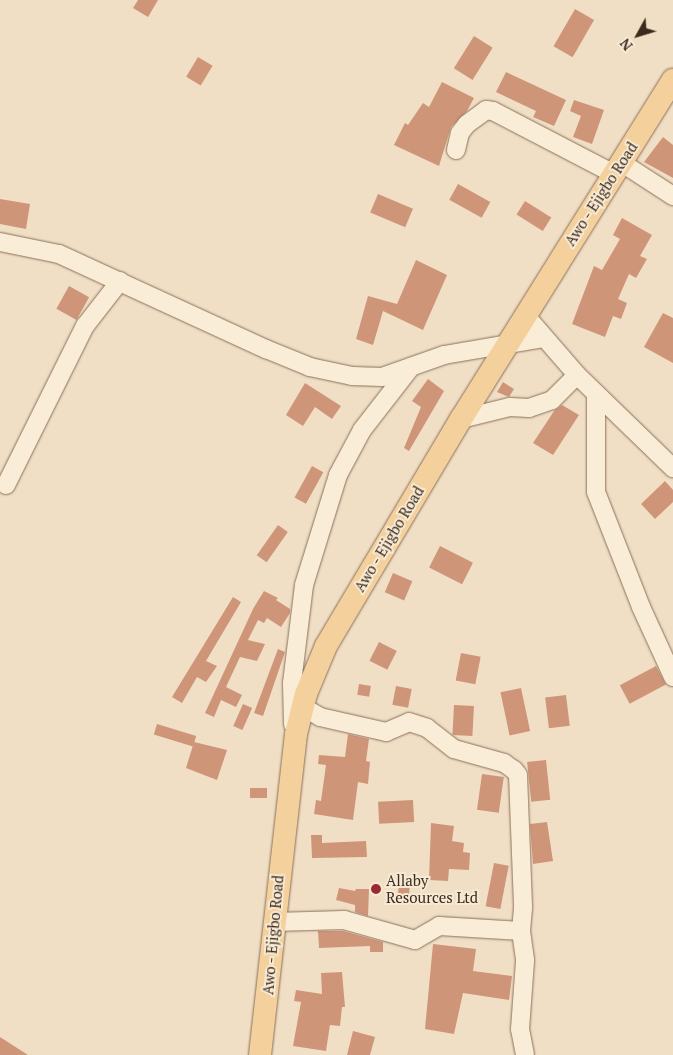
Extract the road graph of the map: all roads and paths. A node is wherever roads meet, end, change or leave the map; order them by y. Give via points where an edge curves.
1 (673, 80) edge
2 (456, 150) dead end
3 (618, 169) junction
4 (673, 196) edge
5 (0, 242) edge
6 (120, 281) junction
7 (525, 315) junction
8 (544, 338) junction
9 (507, 345) junction
10 (411, 367) junction
11 (577, 376) junction
12 (596, 394) junction
13 (462, 419) junction
14 (673, 468) edge
15 (6, 485) dead end
16 (673, 678) edge
17 (303, 707) junction
18 (296, 734) junction
19 (274, 922) junction
20 (521, 932) junction
21 (260, 1055) edge
22 (525, 1055) edge

1 - 3 main road, Awo - Ejigbo Road
2 - 3 street via 460,133 486,110
3 - 4 street
3 - 7 main road, Awo - Ejigbo Road
5 - 6 street via 58,254
6 - 10 street via 310,367 368,378 382,377
6 - 15 street via 85,326
7 - 8 street
7 - 9 main road, Awo - Ejigbo Road
8 - 9 street
8 - 11 street
9 - 10 street via 444,355
9 - 13 main road, Awo - Ejigbo Road
10 - 18 street via 348,452 321,526 301,607 291,713
11 - 12 street
11 - 13 street via 552,400 529,408 510,406
12 - 14 street
12 - 16 street via 596,492
13 - 17 main road, Awo - Ejigbo Road via 326,646
17 - 18 main road, Awo - Ejigbo Road
17 - 20 street via 320,716 386,732 409,722 427,728 454,749 504,763 514,770 518,775 523,898
18 - 19 main road, Awo - Ejigbo Road
19 - 20 street via 344,920 415,940 439,926
19 - 21 main road, Awo - Ejigbo Road
20 - 22 street via 525,961 520,1029

